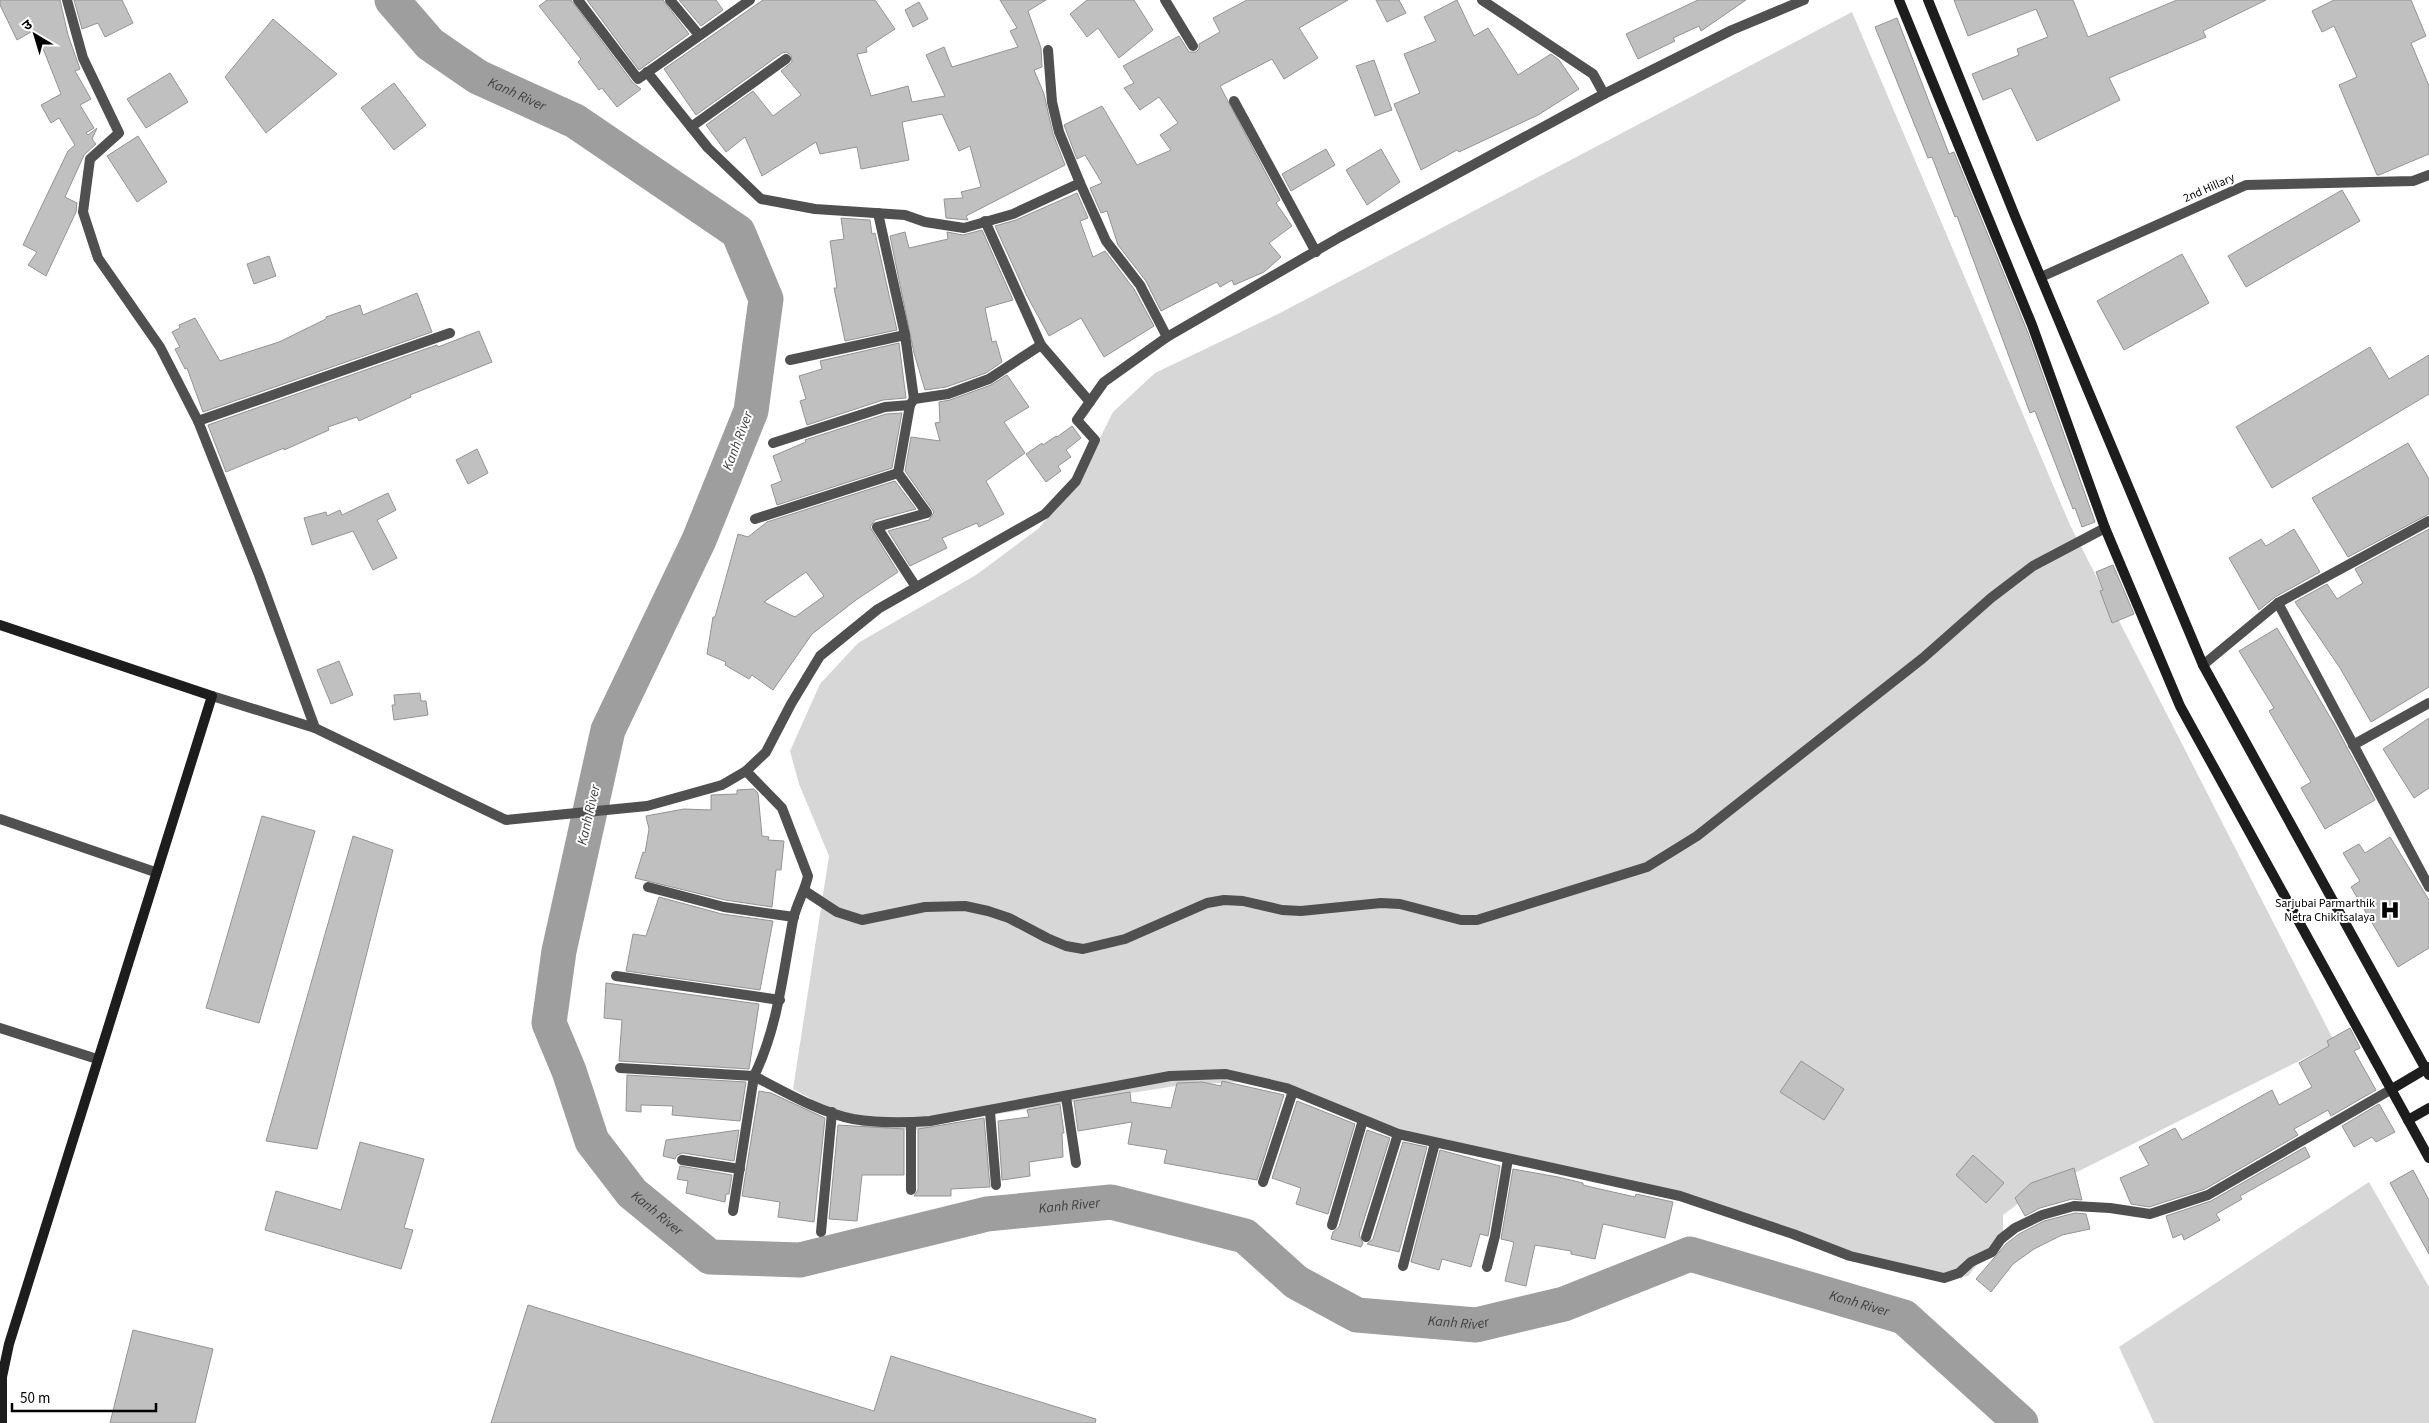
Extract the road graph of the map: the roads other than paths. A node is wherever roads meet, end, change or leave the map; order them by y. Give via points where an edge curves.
1 (67, 0) edge
2 (578, 0) edge
3 (670, 0) edge
4 (750, 0) edge
5 (1165, 0) edge
6 (1482, 0) edge
7 (1804, 0) edge
8 (1899, 0) edge
9 (1928, 0) edge
10 (699, 35) junction
11 (1193, 46) dead end
12 (1048, 50) dead end
13 (786, 59) dead end
14 (646, 72) junction
15 (1604, 94) junction
16 (1234, 101) dead end
17 (691, 127) junction
18 (2429, 176) edge
19 (1080, 183) junction
20 (878, 213) junction
21 (984, 221) junction
22 (1316, 252) junction
23 (2041, 277) junction
24 (450, 333) dead end
25 (905, 335) junction
26 (1167, 337) junction
27 (1041, 345) junction
28 (790, 360) dead end
29 (912, 402) junction
30 (1090, 402) junction
31 (198, 421) junction
32 (773, 443) dead end
33 (898, 473) junction
34 (755, 519) dead end
35 (2429, 521) edge
36 (2105, 528) junction
37 (916, 587) junction
38 (2278, 603) junction
39 (0, 625) edge
40 (2203, 665) junction
41 (212, 696) junction
42 (2429, 703) edge
43 (315, 728) junction
44 (2353, 744) junction
45 (746, 771) junction
46 (0, 819) edge
47 (155, 872) junction
48 (648, 887) dead end
49 (2429, 887) edge
50 (805, 890) junction
51 (794, 917) junction
52 (616, 976) dead end
53 (780, 1000) junction
54 (0, 1028) edge
55 (97, 1059) junction
56 (620, 1068) dead end
57 (2428, 1070) edge
58 (754, 1076) junction
59 (2392, 1089) junction
60 (1293, 1091) junction
61 (1066, 1097) junction
62 (2429, 1108) edge
63 (832, 1112) junction
64 (990, 1112) junction
65 (1363, 1120) junction
66 (2408, 1120) junction
67 (911, 1123) junction
68 (1398, 1134) junction
69 (1435, 1142) junction
70 (1508, 1158) junction
71 (2429, 1158) edge
72 (682, 1160) dead end
73 (1076, 1162) dead end
74 (740, 1169) junction
75 (1262, 1182) dead end
76 (996, 1185) dead end
77 (912, 1190) dead end
78 (733, 1211) dead end
79 (1332, 1225) dead end
80 (820, 1232) dead end
81 (1366, 1237) dead end
82 (1403, 1266) dead end
83 (1487, 1268) dead end
84 (2, 1423) edge

1 - 31 street via 83,58 119,133 90,159 83,212 98,258 160,347
2 - 14 street via 638,79
3 - 10 street
4 - 10 street
5 - 11 street
6 - 15 street via 1593,74
7 - 15 street via 1732,30
8 - 36 main road via 2032,325
9 - 23 main road
10 - 14 street
12 - 19 street via 1052,102 1059,132
13 - 17 street
14 - 17 street
15 - 22 street
16 - 22 street
17 - 20 street via 761,199 815,208
18 - 23 street, 2nd Hillary via 2413,182 2246,185
19 - 21 street via 1013,214
19 - 26 street via 1106,241 1140,285
20 - 21 street via 905,215 925,222 964,228
20 - 25 street
21 - 27 street
22 - 26 street
23 - 40 main road
24 - 31 street
25 - 28 street
25 - 29 street
26 - 30 street via 1104,382
27 - 29 street via 988,379 948,394
27 - 30 street
29 - 32 street via 885,407
29 - 33 street
30 - 37 street via 1077,420 1095,440 1076,481 1052,507
31 - 43 street
33 - 34 street
33 - 37 street via 927,513 878,527
35 - 38 street
36 - 50 street via 2033,566 1923,658 1705,830 1665,857 1616,878 1478,920 1461,920 1400,904 1301,911 1224,900 1207,903 1125,940 1083,949 1053,941 1009,918 964,906 925,907 862,920 837,912
36 - 59 main road via 2180,706
37 - 45 street via 878,609 820,656 790,704 766,752
38 - 40 street
38 - 44 street
39 - 41 main road
40 - 57 main road
41 - 43 street
41 - 47 main road
42 - 44 street
43 - 45 street via 506,820 647,806 722,784
44 - 49 street
45 - 50 street via 782,808 808,876
46 - 47 street
47 - 55 main road
48 - 51 street via 724,907
50 - 51 street
51 - 53 street
52 - 53 street
53 - 58 street
54 - 55 street
55 - 84 main road via 8,1344 2,1377
56 - 58 street
57 - 59 main road
58 - 63 street
58 - 74 street
59 - 66 main road
59 - 70 street via 2208,1195 2150,1214 2074,1206 2042,1215 2014,1228 1992,1252 1971,1262 1959,1273 1944,1278 1850,1256 1680,1196
60 - 61 street via 1226,1074 1188,1075
60 - 65 street
60 - 75 street
61 - 64 street
61 - 73 street
62 - 66 main road
63 - 67 street via 852,1119
63 - 80 street
64 - 67 street
64 - 76 street
65 - 68 street
65 - 79 street
66 - 71 main road
67 - 77 street
68 - 69 street
68 - 81 street
69 - 70 street
69 - 82 street
70 - 83 street
72 - 74 street
74 - 78 street

